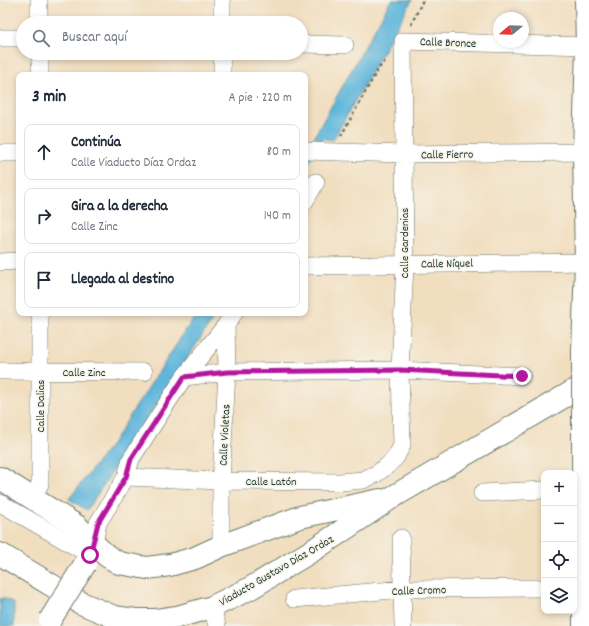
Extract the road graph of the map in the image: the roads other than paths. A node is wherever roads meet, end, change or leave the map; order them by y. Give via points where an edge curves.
1 (39, 0) edge
2 (222, 0) edge
3 (586, 0) edge
4 (39, 16) edge
5 (222, 16) edge
6 (0, 38) edge
7 (16, 38) edge
8 (403, 41) joint
9 (308, 44) edge
10 (344, 44) dead end
11 (588, 46) edge
12 (40, 60) edge
13 (222, 60) edge
14 (40, 72) edge
15 (222, 72) edge
16 (308, 150) edge
17 (586, 152) edge
18 (0, 153) edge
19 (16, 153) edge
20 (404, 154) junction
21 (316, 182) dead end
22 (308, 196) edge
23 (0, 262) edge
24 (16, 262) edge
25 (587, 262) edge
26 (405, 264) junction
27 (308, 266) edge
28 (40, 316) edge
29 (230, 319) edge
30 (400, 370) junction
31 (0, 371) edge
32 (40, 372) junction
33 (144, 372) dead end
34 (227, 372) junction
35 (522, 376) dead end
36 (184, 377) junction
37 (589, 382) edge
38 (402, 445) joint
39 (126, 477) junction
40 (0, 478) edge
41 (221, 481) junction
42 (579, 489) edge
43 (541, 490) edge
44 (482, 493) dead end
45 (32, 498) junction
46 (391, 498) junction
47 (0, 503) edge
48 (401, 538) dead end
49 (221, 546) junction
50 (0, 554) edge
51 (90, 555) junction
52 (541, 588) edge
53 (582, 588) edge
54 (403, 589) junction
55 (294, 600) dead end
56 (215, 616) edge
57 (47, 623) edge
58 (403, 626) edge
59 (584, 626) edge

1 - 4 street
2 - 5 street
3 - 11 main road
6 - 7 street
8 - 11 street, Calle Bronce
8 - 20 street, Calle Gardenias
9 - 10 street
11 - 17 main road
12 - 14 street
13 - 15 street
16 - 20 street, Calle Fierro via 339,145
17 - 20 street, Calle Fierro
17 - 25 main road
18 - 19 street
20 - 26 street, Calle Gardenias
21 - 22 street
23 - 24 street
25 - 26 street, Calle Níquel
25 - 42 main road, bridge via 583,434
26 - 27 street, Calle Níquel
26 - 30 street, Calle Gardenias
28 - 32 street, Calle Dalias
29 - 34 street, Calle Violetas
29 - 36 street
30 - 34 street
30 - 35 street
30 - 38 street, Calle Gardenias
31 - 32 street, Calle Zinc
32 - 33 street, Calle Zinc
32 - 45 street, Calle Dalias via 40,484
34 - 36 street
34 - 41 street, Calle Violetas
36 - 39 street via 131,459
37 - 46 main road, Viaducto Gustavo Díaz Ordaz
38 - 41 street, Calle Latón via 388,466 363,480
39 - 41 street, Calle Latón
39 - 51 street via 98,523
40 - 45 main road, Viaducto Gustavo Díaz Ordaz
41 - 49 street, Calle Violetas
42 - 53 main road
43 - 44 street
45 - 51 main road, Viaducto Gustavo Díaz Ordaz via 77,526
46 - 49 main road, Viaducto Gustavo Díaz Ordaz via 300,517
46 - 56 main road, Viaducto Gustavo Díaz Ordaz via 249,589
47 - 51 street
48 - 54 street
49 - 51 main road, Viaducto Gustavo Díaz Ordaz via 195,558 147,568 119,563 107,556
50 - 56 main road, Viaducto Gustavo Díaz Ordaz via 81,603 114,617 156,620
51 - 57 main road, bridge
52 - 54 street, Calle Cromo
53 - 59 main road
54 - 55 street, Calle Cromo
54 - 58 street

